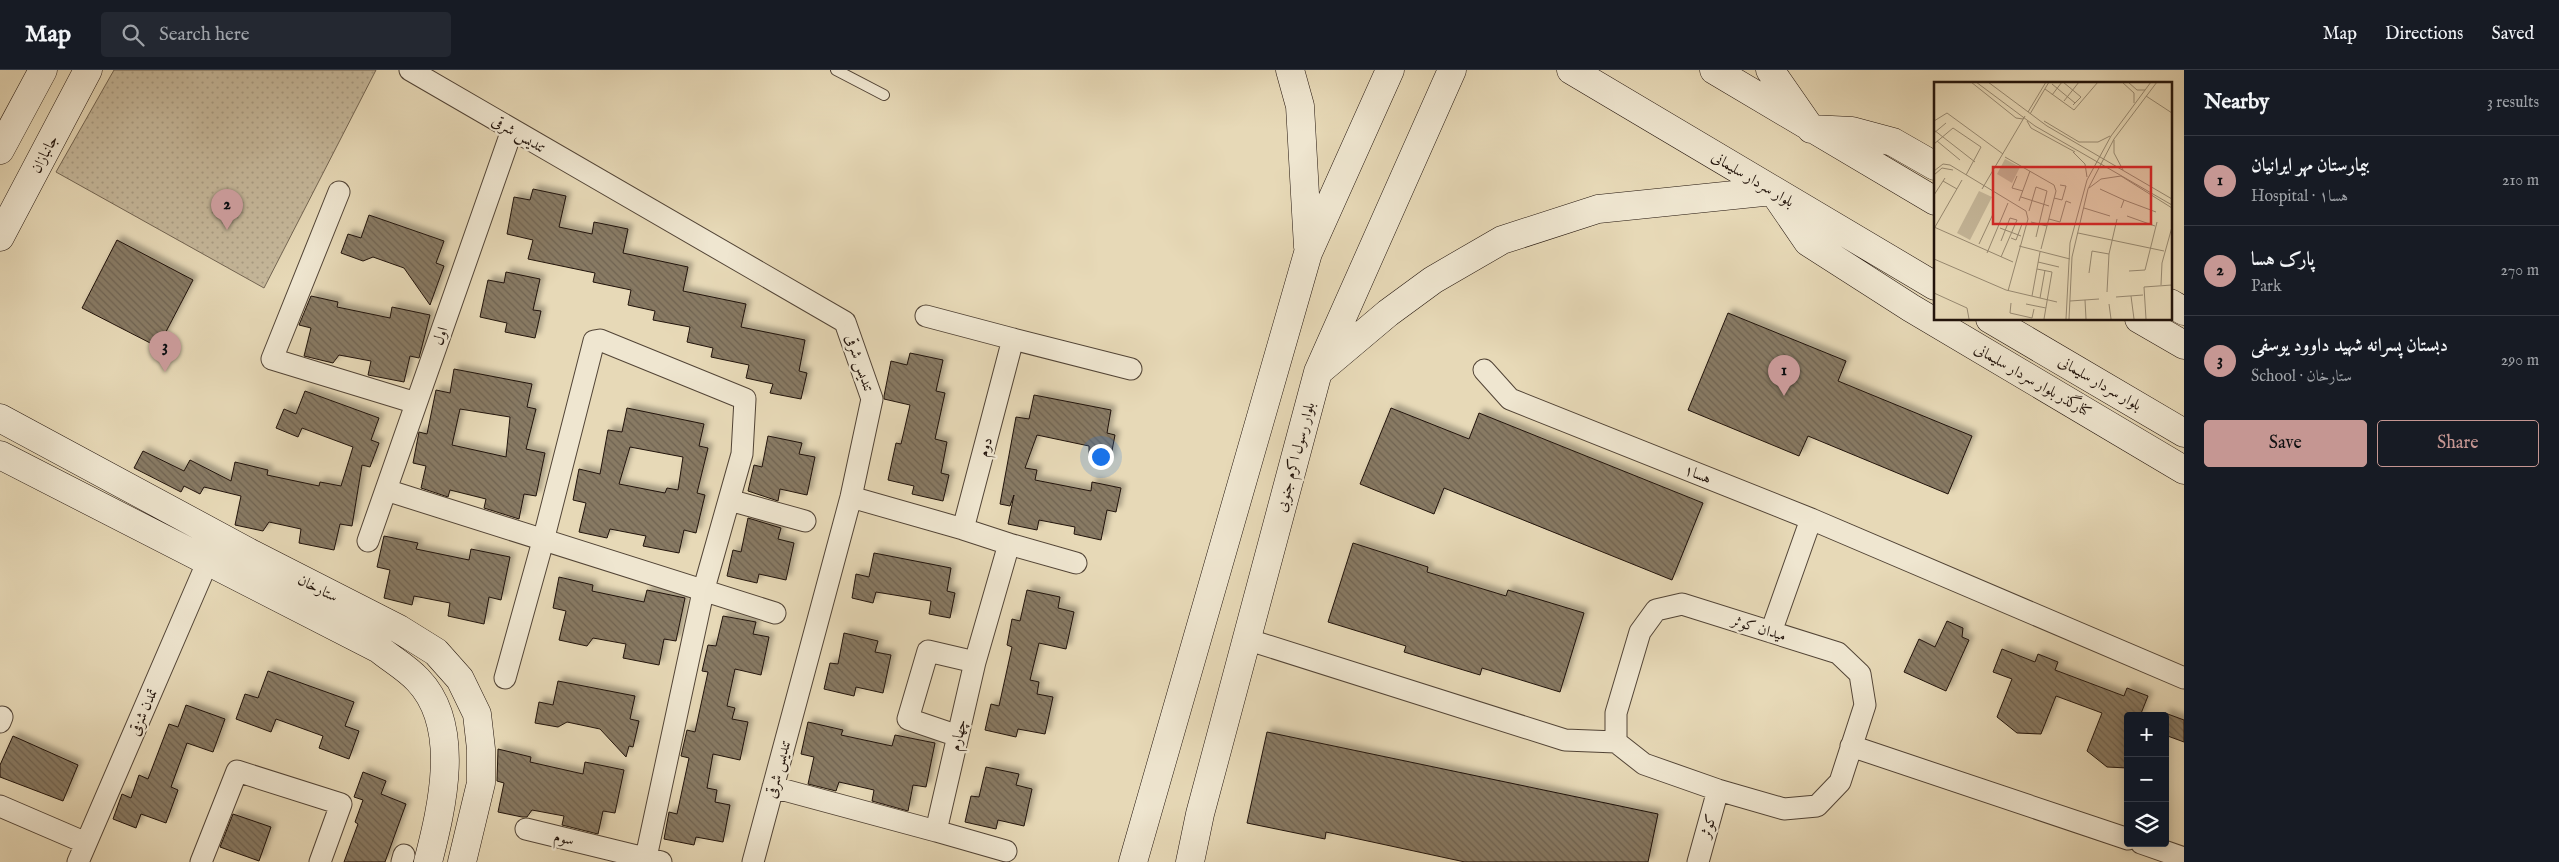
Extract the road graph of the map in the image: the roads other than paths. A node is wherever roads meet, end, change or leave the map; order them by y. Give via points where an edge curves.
1 (43, 70) edge
2 (88, 70) edge
3 (410, 70) edge
4 (836, 70) edge
5 (1290, 70) edge
6 (1390, 70) edge
7 (1452, 70) edge
8 (1571, 70) edge
9 (1714, 70) edge
10 (1770, 70) edge
11 (884, 95) dead end
12 (1811, 129) junction
13 (512, 130) junction
14 (0, 150) edge
15 (1934, 165) edge
16 (1773, 191) junction
17 (339, 192) dead end
18 (1934, 200) edge
19 (0, 238) edge
20 (1308, 253) junction
21 (1934, 285) edge
22 (2172, 304) edge
23 (2184, 311) edge
24 (926, 316) dead end
25 (1992, 320) edge
26 (2141, 320) edge
27 (1014, 339) junction
28 (2184, 345) edge
29 (1131, 369) dead end
30 (1484, 370) dead end
31 (1318, 372) junction
32 (416, 404) junction
33 (0, 418) edge
34 (2180, 431) edge
35 (0, 455) edge
36 (2173, 463) edge
37 (386, 490) junction
38 (851, 497) junction
39 (729, 500) junction
40 (1811, 519) junction
41 (805, 521) dead end
42 (963, 529) junction
43 (368, 541) dead end
44 (543, 541) junction
45 (1009, 544) junction
46 (207, 563) junction
47 (1076, 563) dead end
48 (703, 592) junction
49 (775, 613) dead end
50 (1772, 632) junction
51 (1246, 638) junction
52 (975, 662) junction
53 (505, 678) dead end
54 (2184, 678) edge
55 (958, 736) junction
56 (1616, 742) junction
57 (1852, 746) junction
58 (774, 787) junction
59 (1718, 790) junction
60 (0, 806) edge
61 (526, 829) dead end
62 (936, 831) junction
63 (2124, 838) edge
64 (2152, 847) edge
65 (1006, 851) dead end
66 (82, 853) edge
67 (2184, 858) edge
68 (411, 860) edge
69 (651, 861) edge
70 (201, 862) edge
71 (320, 862) edge
72 (462, 862) edge
73 (753, 862) edge
74 (1133, 862) edge
75 (1190, 862) edge
76 (1698, 862) edge

1 - 14 main road
2 - 19 main road, جانبازان
3 - 13 street, تندیس شرقی
4 - 11 lane
5 - 20 main road via 1300,106
6 - 20 main road
7 - 31 main road, بلوار رسول اکرم جنوبی
8 - 16 main road, بلوار سردار سلیمانی
9 - 12 main road
10 - 12 main road
12 - 15 main road via 1852,131 1893,142
12 - 18 main road
13 - 32 street, اول
13 - 38 street, تندیس شرقی via 845,322 872,400
16 - 21 main road, بلوار سردار سلیمانی
16 - 31 main road via 1598,208 1502,240 1433,280
16 - 36 main road, کنارگذر بلوار سردار سلیمانی via 1808,242 1912,308
17 - 32 street via 272,359
20 - 74 main road
22 - 23 main road
24 - 27 street
25 - 34 main road, بلوار سردار سلیمانی
26 - 28 main road
27 - 29 street
27 - 42 street, دوم
30 - 40 street, هسا۱ via 1510,400
31 - 51 main road, بلوار رسول اکرم جنوبی
32 - 37 street, اول
33 - 72 main road, ستارخان via 399,629 436,652 460,679 477,714 481,783
34 - 36 main road
35 - 46 main road, ستارخان
37 - 43 street, اول
37 - 44 street
38 - 42 street
38 - 58 street, تندیس شرقی
39 - 41 street
39 - 44 street via 742,454 745,399 600,340 594,341
39 - 48 street
40 - 50 street
40 - 54 street, هسا۱
42 - 45 street
44 - 48 street
44 - 53 street
45 - 47 street
45 - 52 street, چهارم
46 - 66 street, تمدن شزقی
46 - 68 main road, ستارخان via 379,649 418,680 427,693 442,720 441,809
48 - 49 street
48 - 69 street
50 - 56 street, میدان کوثر via 1682,604 1656,610 1640,632 1616,713
50 - 57 street, میدان کوثر via 1838,653 1860,674 1865,705
51 - 56 street via 1566,740
51 - 75 main road, بلوار رسول اکرم جنوبی
52 - 55 street, چهارم
52 - 55 street via 928,651 908,719
55 - 62 street, چهارم
56 - 59 street, میدان کوثر via 1644,764
57 - 59 street, میدان کوثر via 1840,782 1816,806 1784,809
57 - 63 street
58 - 62 street
58 - 73 street, تندیس شرقی
59 - 76 street, کوثر
60 - 66 street
61 - 69 street, سوم
62 - 65 street
64 - 67 street
70 - 71 street via 235,774 239,771 341,804

